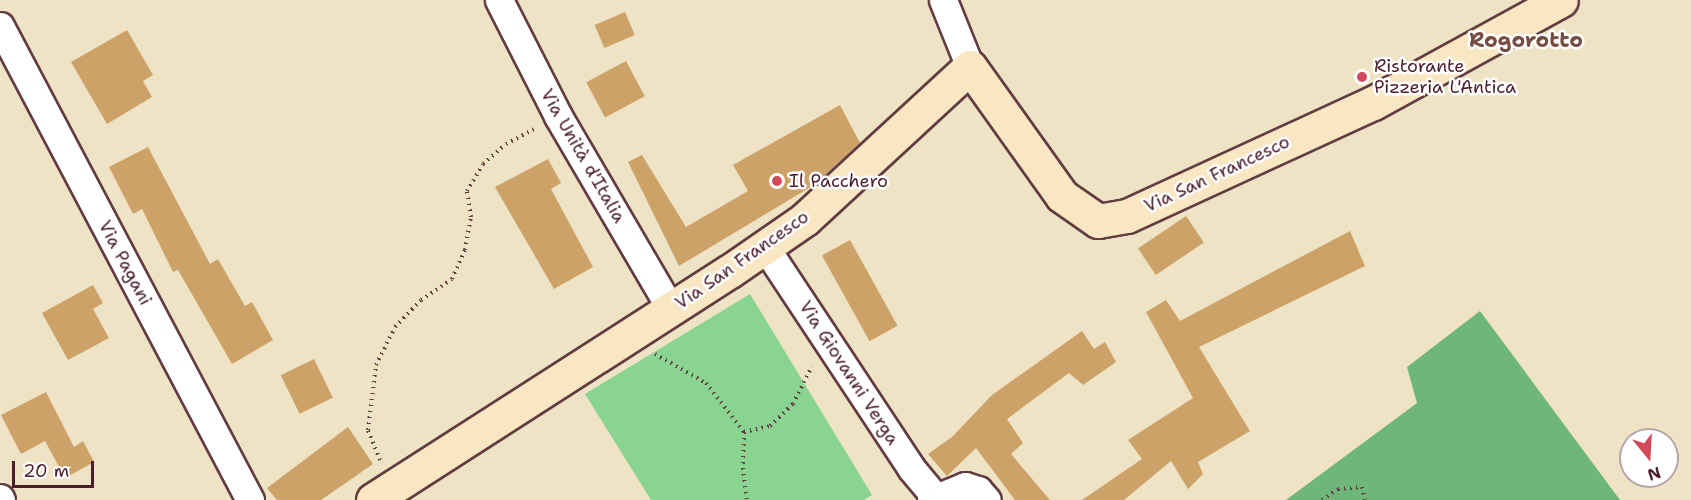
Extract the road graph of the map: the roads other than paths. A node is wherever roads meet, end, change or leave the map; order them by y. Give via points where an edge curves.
1 (499, 0) edge
2 (943, 0) edge
3 (1561, 0) edge
4 (0, 26) edge
5 (970, 67) junction
6 (765, 246) junction
7 (671, 309) junction
8 (382, 494) edge
9 (933, 499) edge
10 (250, 500) edge
11 (987, 500) edge

1 - 7 street, Via Unità d'Italia via 558,116
2 - 5 street
3 - 5 street, Via San Francesco via 1373,103 1127,216 1098,221 1062,196
4 - 10 street, Via Pagani
5 - 6 street, Via San Francesco via 805,219
6 - 7 street, Via San Francesco
6 - 9 street, Via Giovanni Verga
7 - 8 street, Via San Francesco
9 - 11 street via 965,486 978,490

